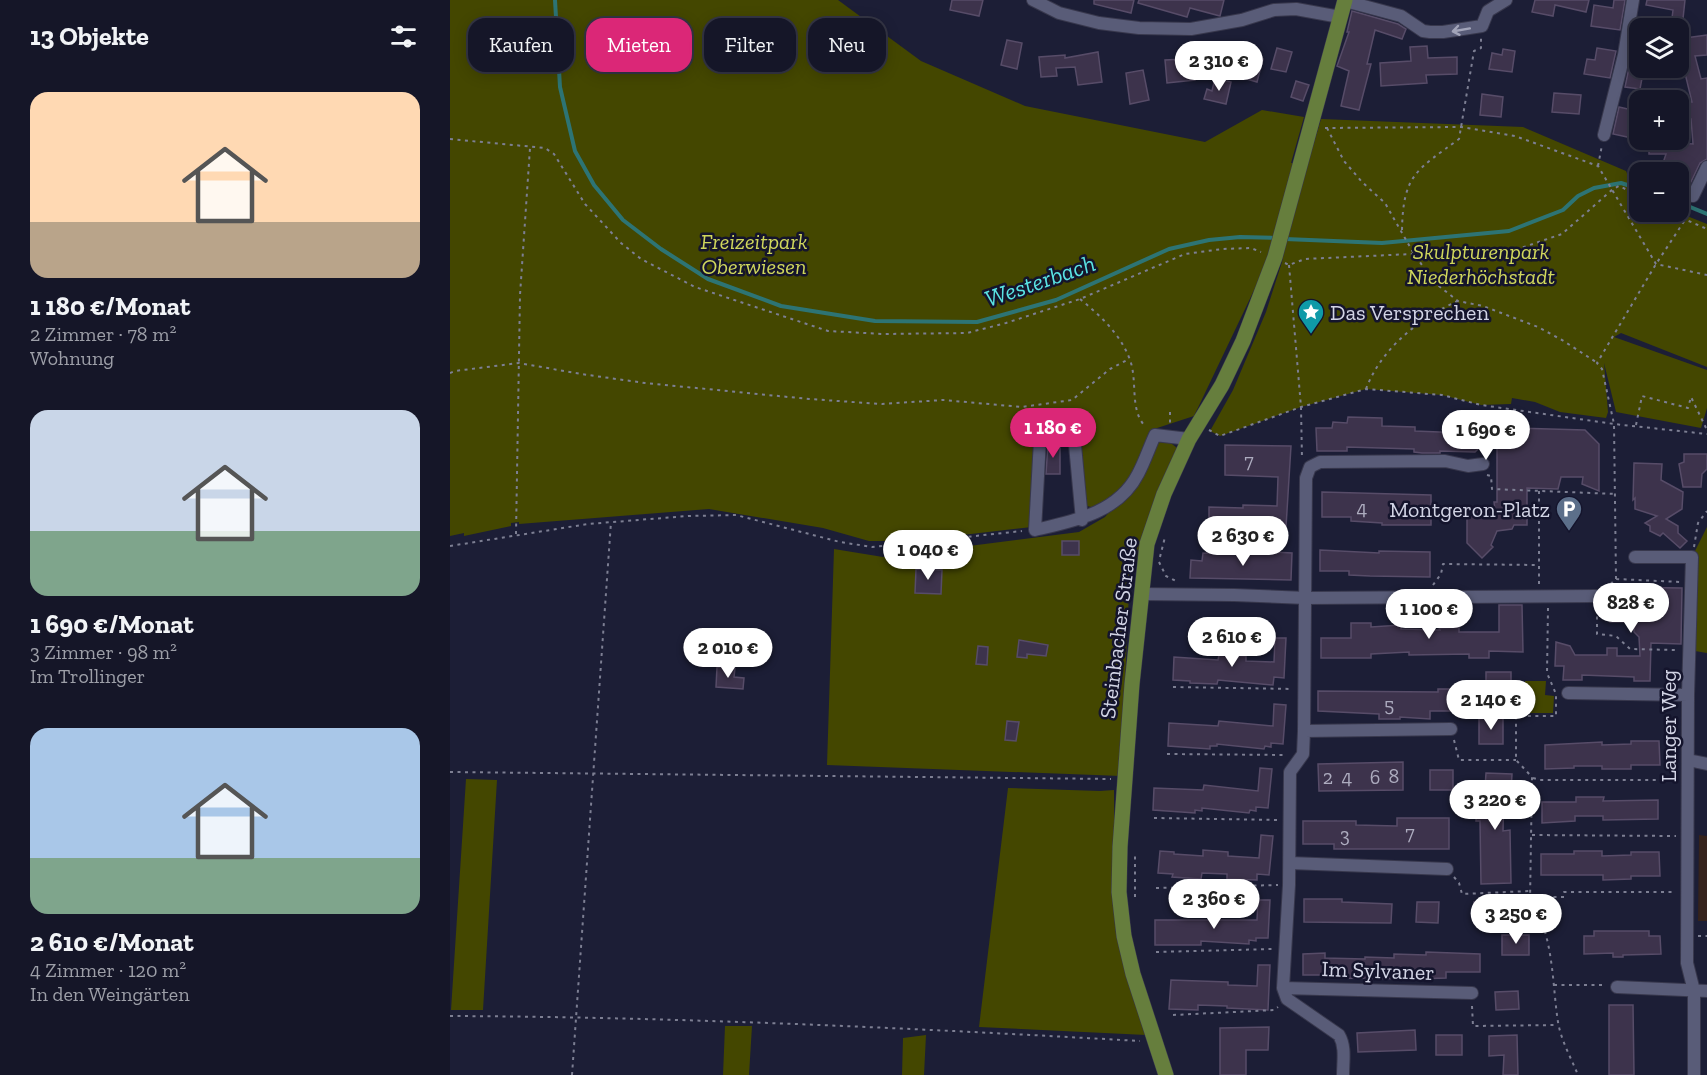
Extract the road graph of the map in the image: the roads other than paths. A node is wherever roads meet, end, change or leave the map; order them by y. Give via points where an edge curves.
1 (1032, 0) edge
2 (1506, 0) edge
3 (1633, 0) edge
4 (1345, 1) edge
5 (1340, 17) junction
6 (1604, 135) road end
7 (1707, 166) edge
8 (1693, 196) dead end
9 (1190, 439) junction
10 (1483, 464) dead end
11 (1082, 520) junction
12 (1635, 557) dead end
13 (1141, 594) junction
14 (1597, 596) road end
15 (1306, 598) junction
16 (1568, 693) dead end
17 (1688, 695) junction
18 (1451, 729) road end
19 (1304, 731) junction
20 (1688, 760) junction
21 (1707, 764) edge
22 (1290, 863) junction
23 (1447, 869) road end
24 (1617, 987) dead end
25 (1694, 991) junction
26 (1707, 991) edge
27 (1472, 993) road end
28 (1285, 994) junction
29 (1701, 1048) edge
30 (1166, 1075) edge
31 (1343, 1075) edge
32 (1694, 1075) edge

1 - 5 street via 1059,13 1139,28 1191,29 1274,10 1296,9
2 -> 4 street via 1488,11 1482,26 1443,32 1423,31 1401,16
3 - 6 street
4 - 5 main road, Steinbacher Straße
5 - 9 main road, Steinbacher Straße via 1276,253 1243,341
7 - 8 street
9 - 11 street via 1155,435 1138,476 1124,494
9 - 13 main road, Steinbacher Straße via 1164,494 1147,543
10 - 15 street via 1320,462 1310,467 1306,477
11 - 11 street via 1035,530 1040,440 1048,433 1069,435 1075,445
12 - 17 street, Langer Weg via 1692,557
13 - 15 street
13 - 30 main road, Steinbacher Straße via 1119,892 1133,974
14 - 15 street
15 - 19 street
16 - 17 street
17 - 20 street, Langer Weg
18 - 19 street
19 - 22 street via 1303,754 1290,772
20 - 21 street
20 - 25 street, Langer Weg via 1687,963
22 - 23 street
22 - 28 street
24 - 25 street
25 - 26 street
25 - 29 street, Langer Weg
27 - 28 street, Im Sylvaner
28 - 31 street via 1339,1035 1344,1051
29 - 32 street, Langer Weg

